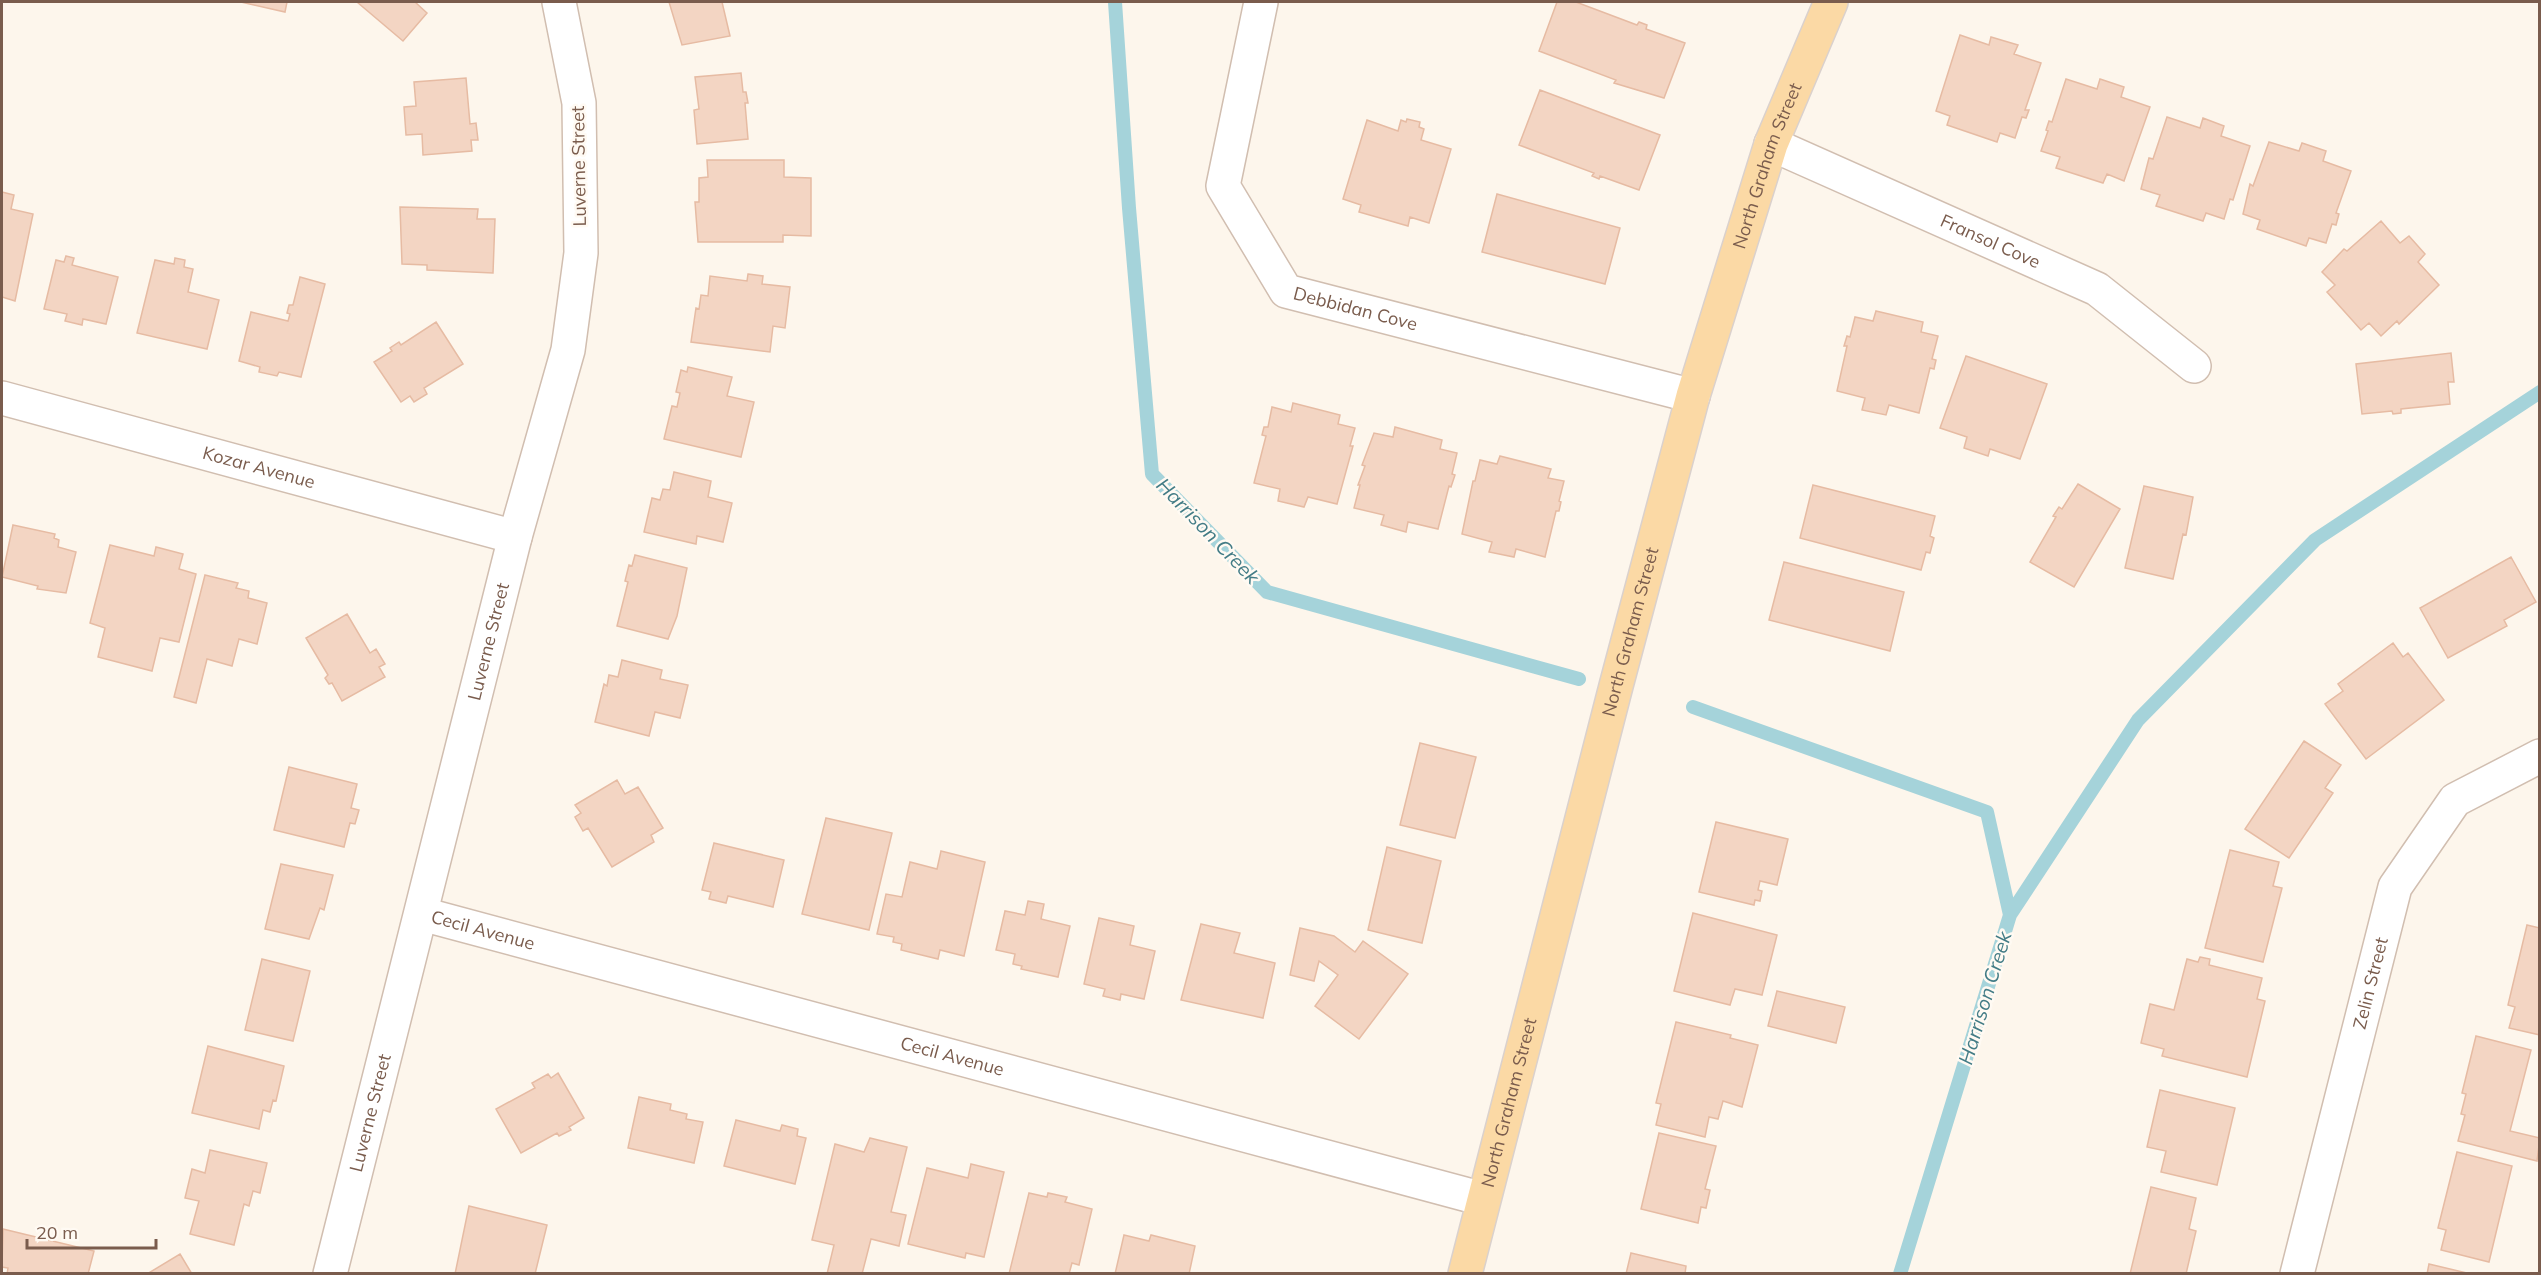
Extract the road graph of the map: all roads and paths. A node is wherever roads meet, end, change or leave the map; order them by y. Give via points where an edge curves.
1 (559, 2) edge
2 (1261, 2) edge
3 (1831, 2) edge
4 (1771, 144) junction
5 (2194, 366) dead end
6 (1694, 396) junction
7 (2, 398) edge
8 (515, 537) junction
9 (2540, 756) edge
10 (422, 914) junction
11 (1483, 1199) junction
12 (330, 1274) edge
13 (1465, 1274) edge
14 (2297, 1274) edge

1 - 8 street, Luverne Street via 579,103 581,253 568,350
2 - 6 street, Debbidan Cove via 1222,186 1286,291
3 - 4 main road, North Graham Street
4 - 5 street, Fransol Cove via 2097,289
4 - 6 main road, North Graham Street
6 - 11 main road, North Graham Street
7 - 8 street, Kozar Avenue
8 - 10 street, Luverne Street
9 - 14 street, Zelin Street via 2455,800 2395,887
10 - 11 street, Cecil Avenue
10 - 12 street, Luverne Street
11 - 13 main road, North Graham Street

